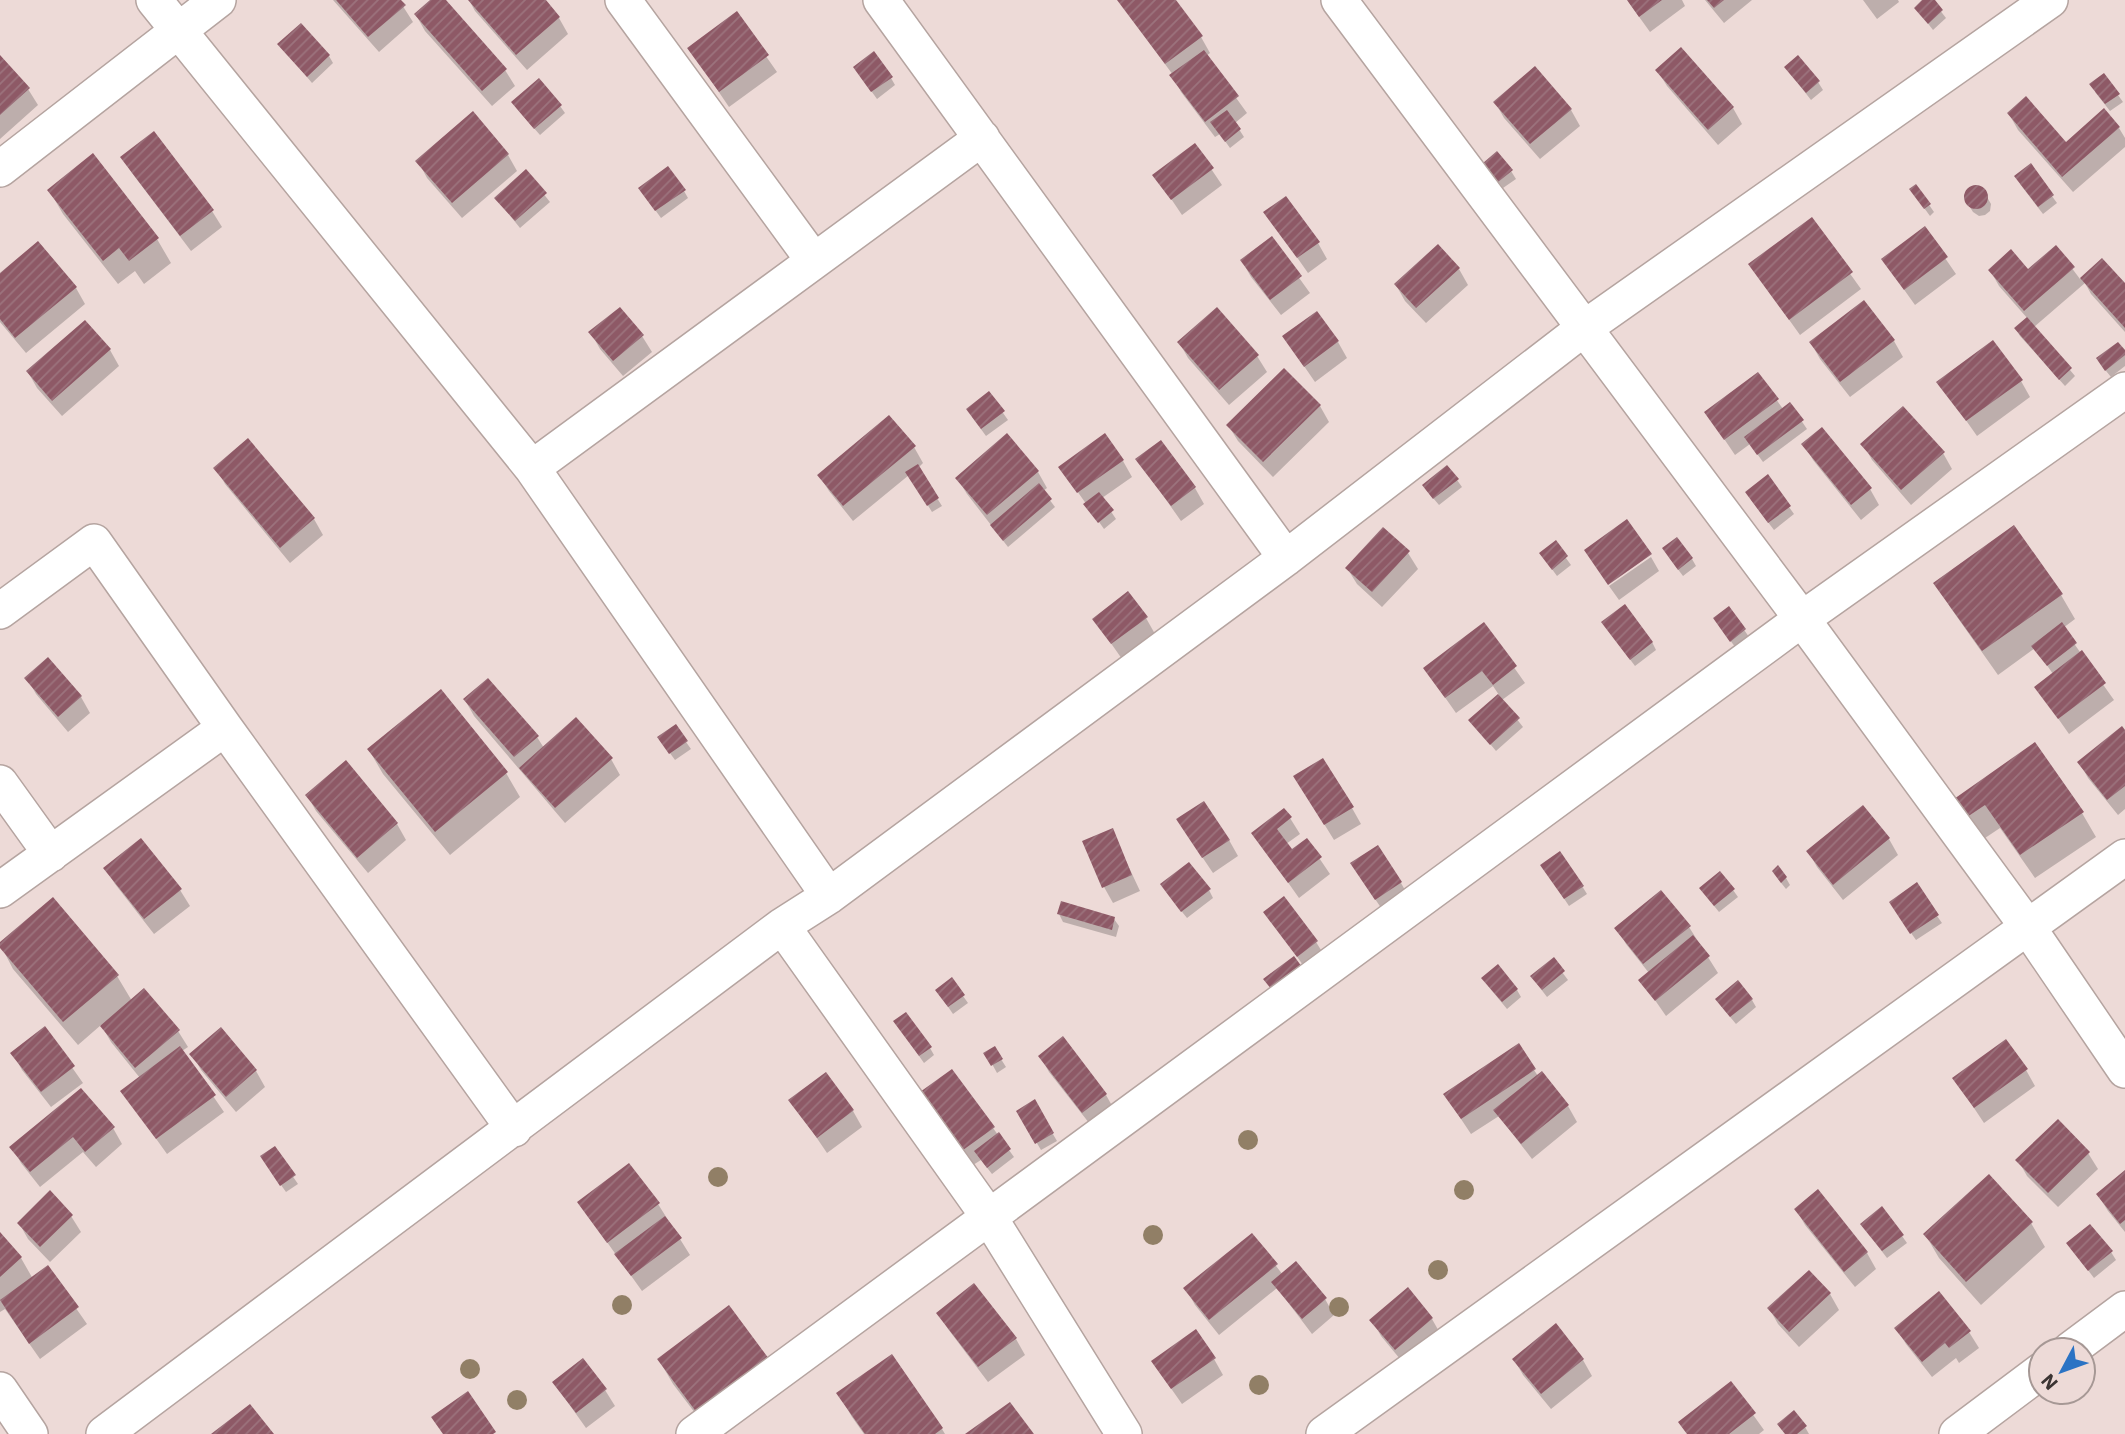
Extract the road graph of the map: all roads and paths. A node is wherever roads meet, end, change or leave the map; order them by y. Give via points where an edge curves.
1 (154, 0) edge
2 (218, 0) edge
3 (623, 0) edge
4 (881, 0) edge
5 (1339, 0) edge
6 (2050, 0) edge
7 (179, 30) junction
8 (982, 138) junction
9 (0, 169) edge
10 (814, 261) junction
11 (1583, 329) junction
12 (2125, 390) edge
13 (532, 468) junction
14 (1286, 558) junction
15 (0, 611) edge
16 (1802, 619) junction
17 (225, 728) junction
18 (0, 783) edge
19 (51, 854) junction
20 (2125, 857) edge
21 (0, 890) edge
22 (829, 896) junction
23 (782, 926) junction
24 (2027, 926) junction
25 (2125, 1070) edge
26 (514, 1129) junction
27 (989, 1217) junction
28 (2125, 1309) edge
29 (2089, 1336) edge
30 (2027, 1382) edge
31 (0, 1390) edge
32 (30, 1434) edge
33 (104, 1434) edge
34 (694, 1434) edge
35 (1124, 1434) edge
36 (1324, 1434) edge
37 (1957, 1434) edge

1 - 7 street
2 - 7 street
3 - 10 street
4 - 8 street
5 - 11 street
6 - 11 street
7 - 9 street
7 - 13 street
8 - 10 street
8 - 14 street
10 - 13 street
11 - 14 street
11 - 16 street
12 - 16 street
13 - 22 street
14 - 22 street
15 - 17 street via 93,542
16 - 24 street
16 - 27 street
17 - 19 street
17 - 26 street
18 - 19 street
19 - 21 street
20 - 24 street
22 - 23 street
23 - 26 street
23 - 27 street
24 - 25 street
24 - 36 street
26 - 33 street
27 - 34 street
27 - 35 street
28 - 29 street
30 - 37 street
31 - 32 street

